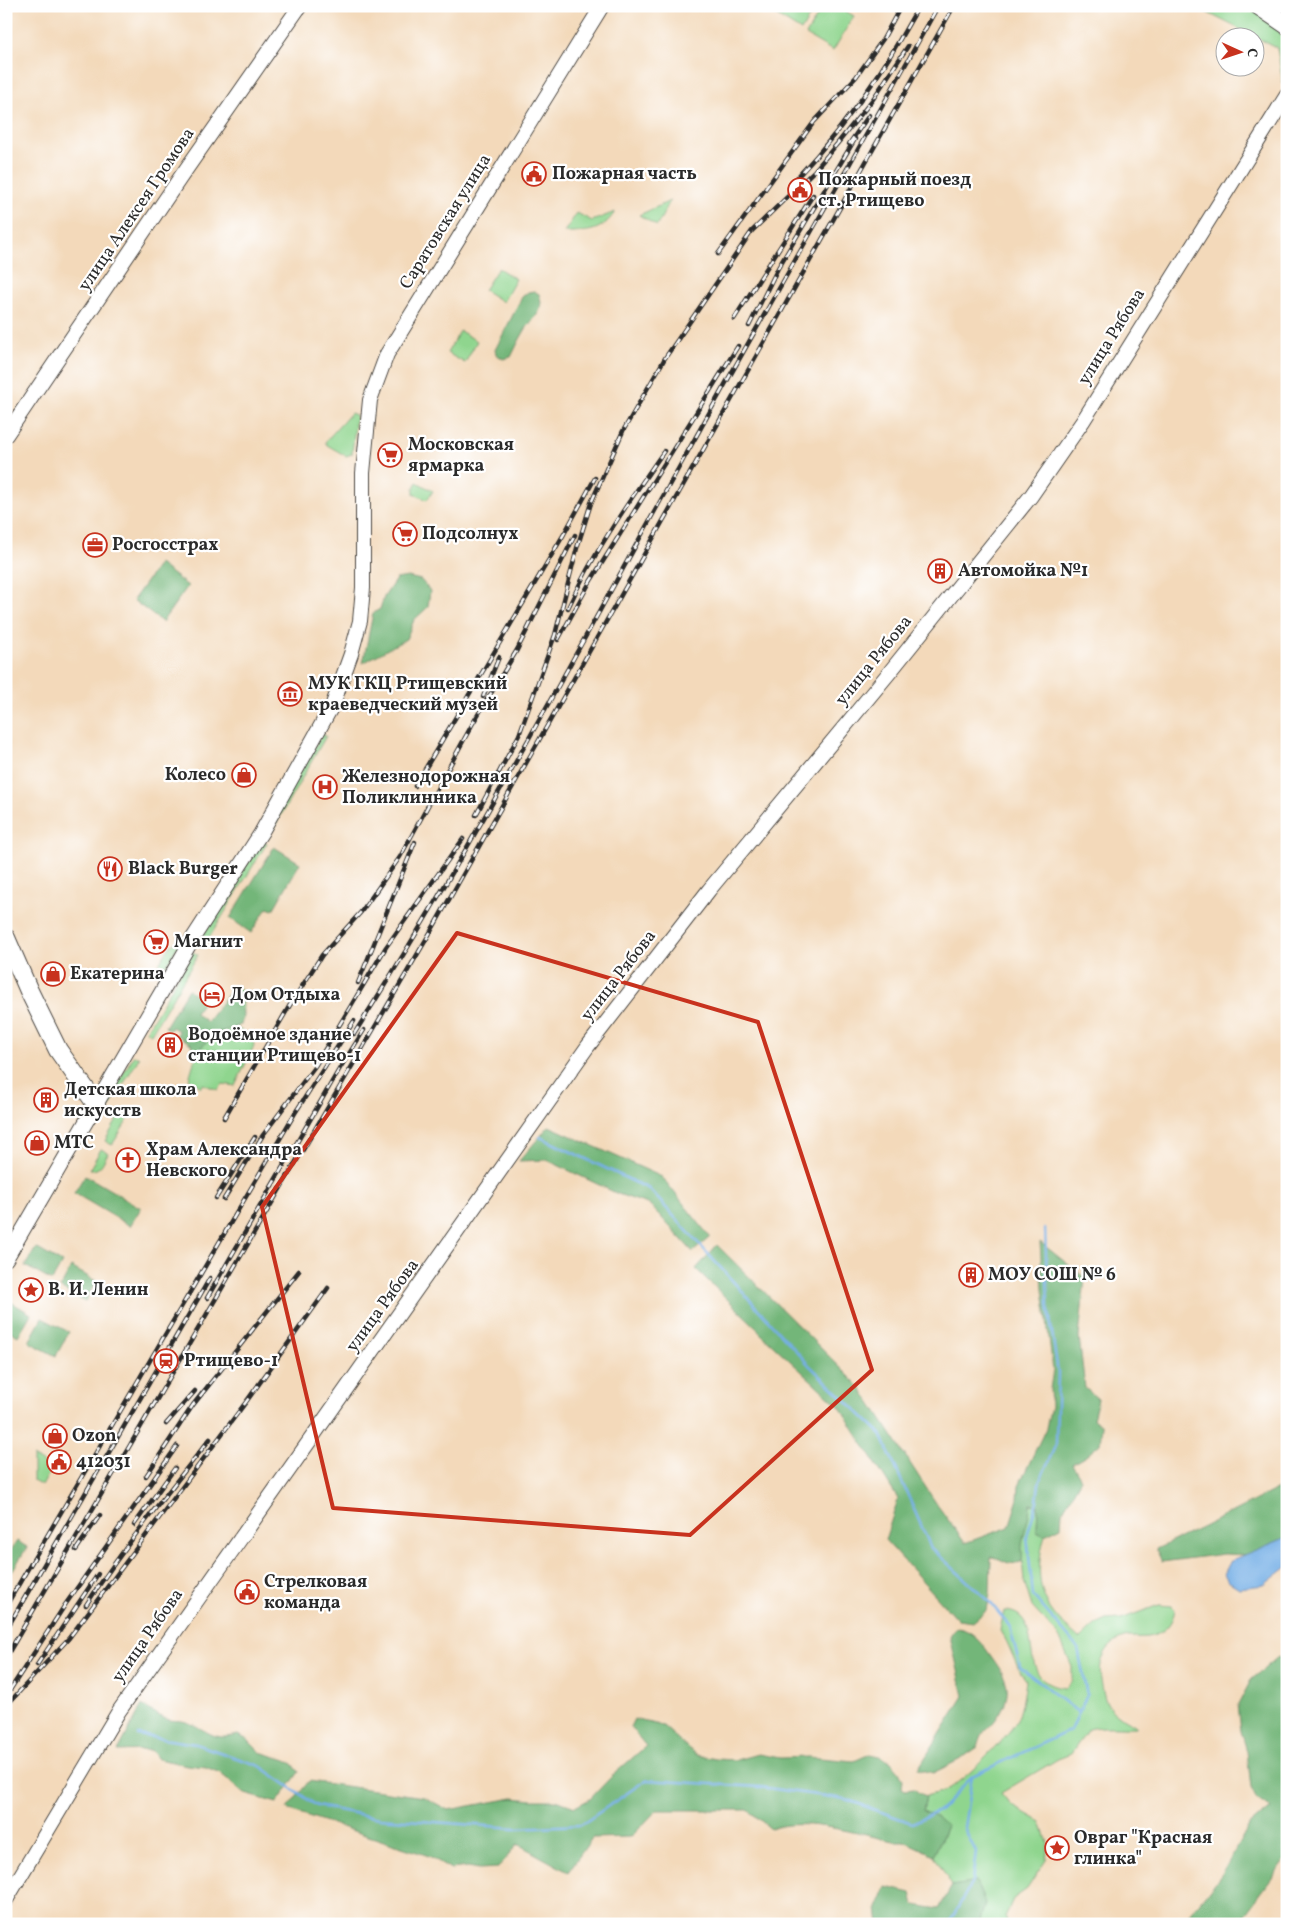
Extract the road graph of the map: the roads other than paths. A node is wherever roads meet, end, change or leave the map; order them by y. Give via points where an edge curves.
1 (300, 6) edge
2 (602, 6) edge
3 (1259, 6) edge
4 (1287, 25) edge
5 (1287, 94) edge
6 (6, 435) edge
7 (6, 938) edge
8 (96, 1104) junction
9 (6, 1258) edge
10 (6, 1900) edge

1 - 6 street, улица Алексея Громова
2 - 8 street, Саратовская улица via 387,354 370,400 363,473 363,588 352,654 332,704 261,833 193,938
3 - 4 main road
5 - 10 street, улица Рябова via 1083,421 1031,496 710,890 588,1046 119,1711
7 - 8 main road via 58,1050
8 - 9 street, Саратовская улица

